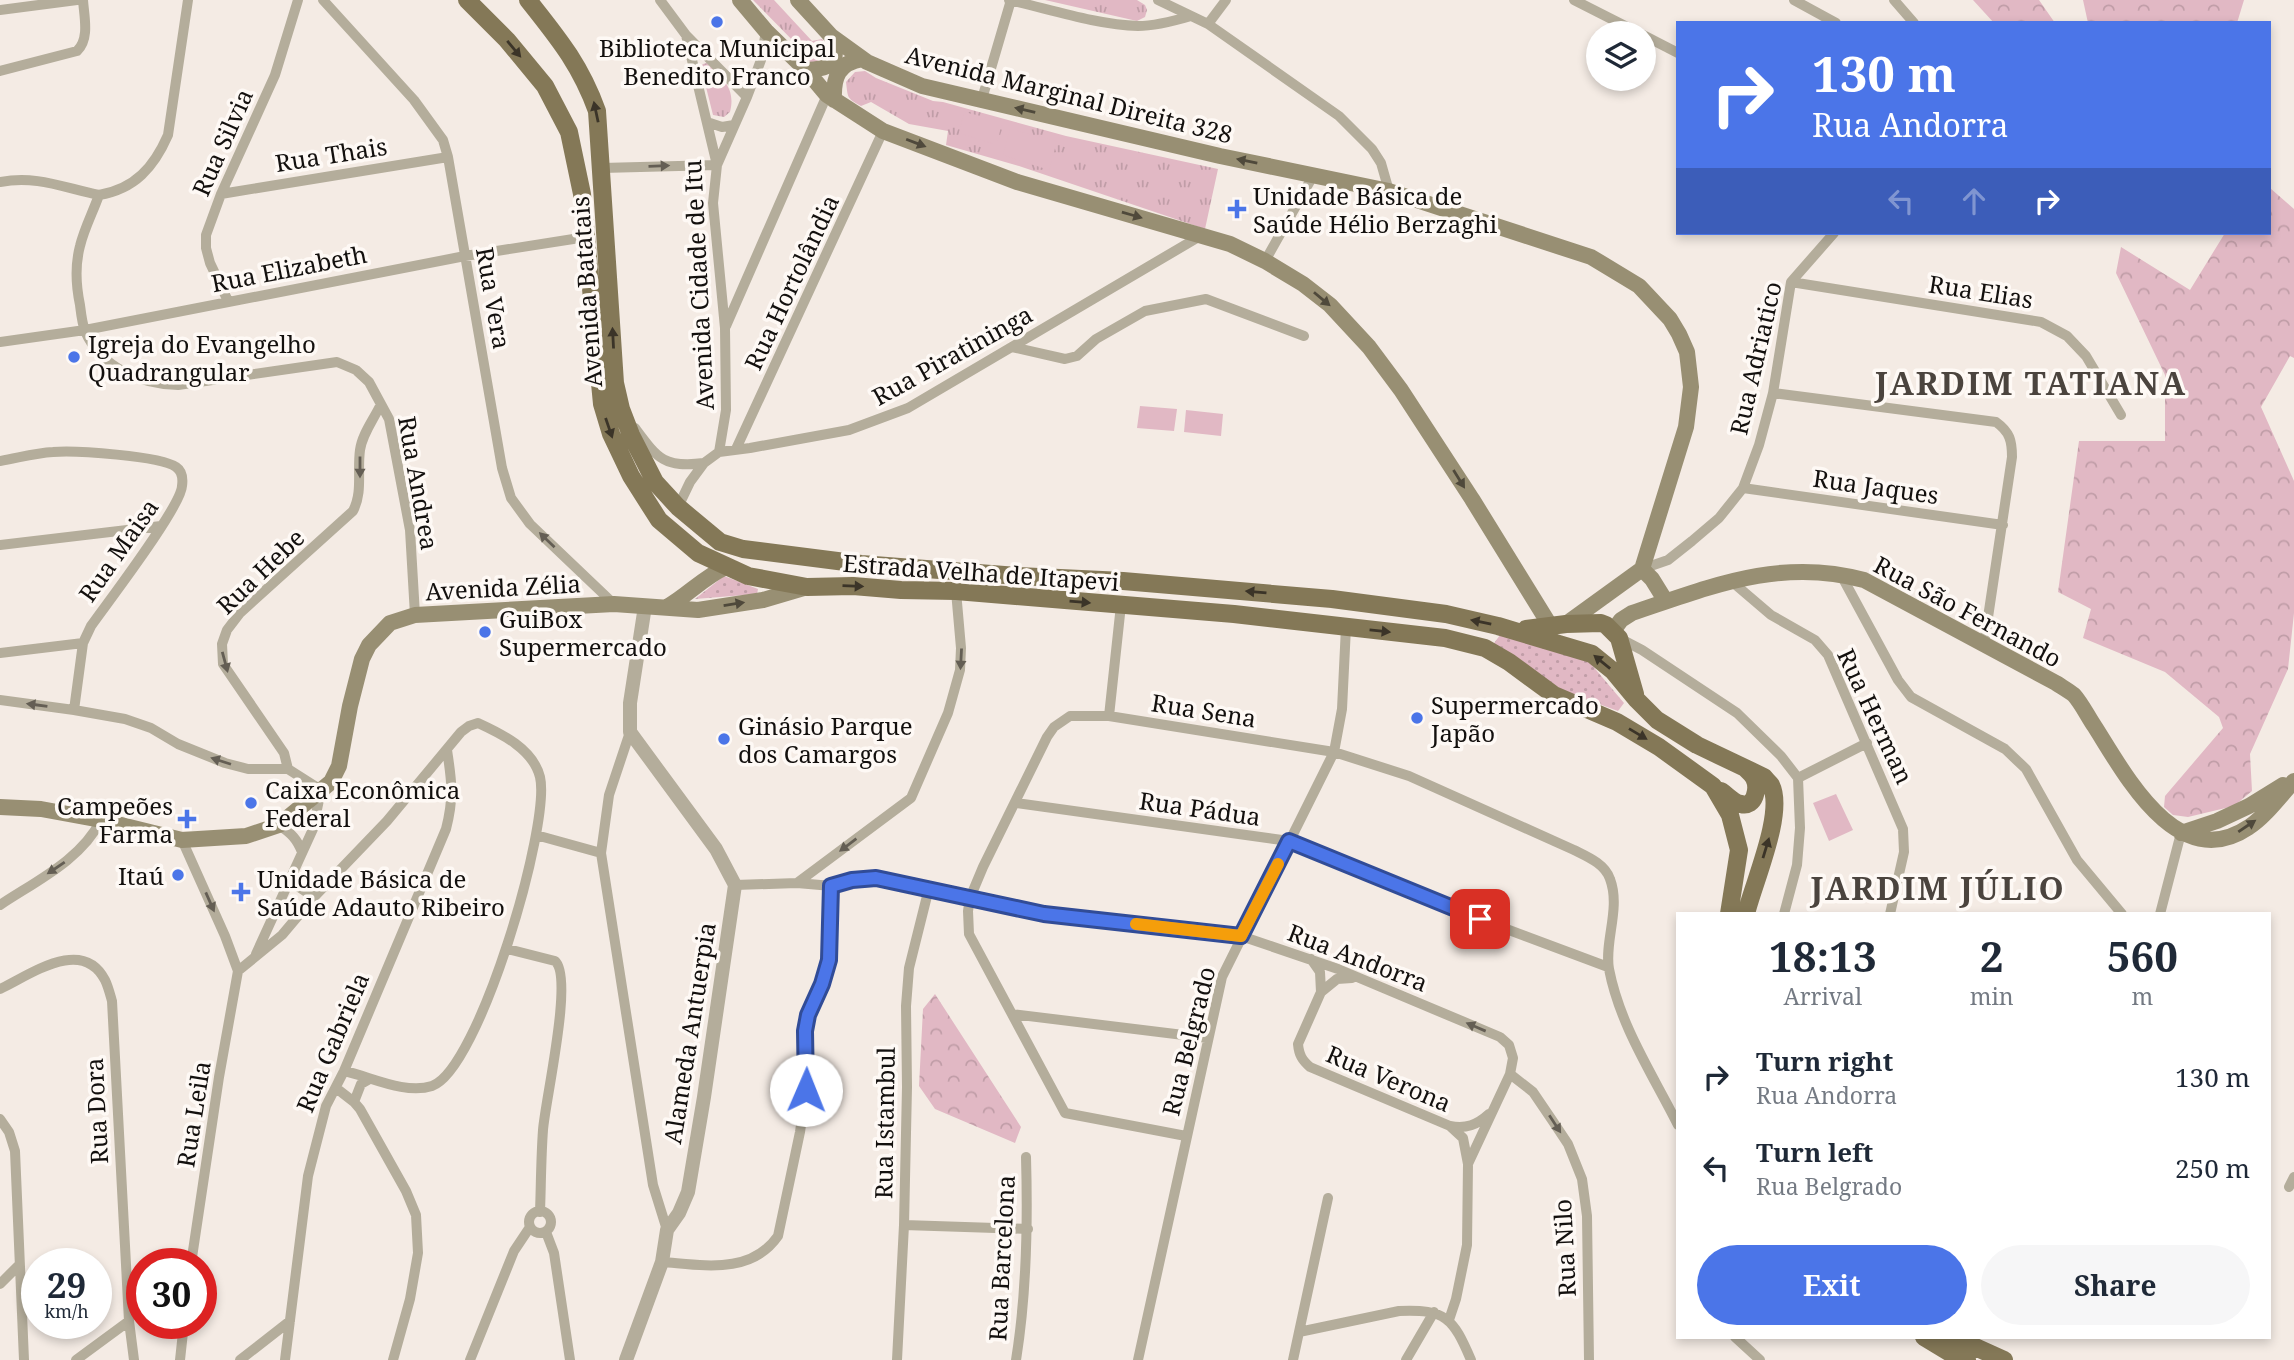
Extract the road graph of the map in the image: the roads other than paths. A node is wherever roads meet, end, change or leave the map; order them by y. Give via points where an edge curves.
1 (77, 0) edge
2 (83, 0) edge
3 (188, 0) edge
4 (298, 0) edge
5 (323, 0) edge
6 (467, 0) edge
7 (528, 0) edge
8 (660, 0) edge
9 (740, 0) edge
10 (798, 0) edge
11 (1010, 0) edge
12 (1158, 0) edge
13 (1226, 0) edge
14 (1573, 0) edge
15 (1794, 0) edge
16 (1894, 0) edge
17 (1176, 4) edge
18 (0, 10) edge
19 (1191, 16) junction
20 (1615, 21) edge
21 (1832, 21) edge
22 (1912, 21) edge
23 (1208, 24) junction
24 (766, 31) junction
25 (686, 35) junction
26 (831, 36) junction
27 (1656, 42) edge
28 (783, 48) junction
29 (1676, 52) edge
30 (862, 59) junction
31 (761, 60) junction
32 (806, 70) junction
33 (0, 71) edge
34 (747, 97) junction
35 (830, 97) junction
36 (982, 99) junction
37 (707, 122) junction
38 (734, 125) junction
39 (883, 131) junction
40 (449, 157) junction
41 (717, 164) junction
42 (602, 168) junction
43 (1314, 174) junction
44 (0, 183) edge
45 (1389, 191) junction
46 (221, 194) junction
47 (99, 195) junction
48 (1202, 235) junction
49 (1832, 235) edge
50 (586, 237) junction
51 (464, 256) junction
52 (1265, 261) junction
53 (1791, 282) junction
54 (228, 301) junction
55 (725, 328) junction
56 (85, 330) junction
57 (1304, 336) dead end
58 (0, 342) edge
59 (1012, 347) junction
60 (1773, 393) junction
61 (381, 404) junction
62 (621, 409) junction
63 (2121, 415) dead end
64 (736, 449) junction
65 (719, 452) junction
66 (0, 461) edge
67 (704, 463) junction
68 (1743, 488) junction
69 (678, 508) junction
70 (2003, 525) junction
71 (160, 526) junction
72 (0, 545) edge
73 (743, 549) joint
74 (861, 564) junction
75 (726, 567) junction
76 (1642, 569) junction
77 (1840, 573) junction
78 (1730, 580) junction
79 (807, 587) junction
80 (956, 591) junction
81 (1665, 600) junction
82 (614, 604) junction
83 (1121, 605) junction
84 (645, 606) junction
85 (667, 607) junction
86 (415, 615) junction
87 (1559, 626) junction
88 (1346, 627) junction
89 (1513, 629) junction
90 (1616, 635) junction
91 (83, 643) junction
92 (1984, 644) junction
93 (0, 653) edge
94 (1637, 700) junction
95 (0, 701) edge
96 (74, 710) junction
97 (1110, 716) junction
98 (630, 732) junction
99 (1867, 743) junction
100 (447, 750) junction
101 (1334, 752) junction
102 (1741, 764) junction
103 (288, 769) junction
104 (1798, 778) junction
105 (2294, 780) edge
106 (1713, 786) junction
107 (321, 790) junction
108 (1016, 803) junction
109 (0, 807) edge
110 (101, 820) junction
111 (279, 825) junction
112 (2183, 834) junction
113 (536, 835) junction
114 (182, 840) junction
115 (1289, 841) junction
116 (302, 852) junction
117 (601, 853) junction
118 (290, 881) junction
119 (797, 883) junction
120 (735, 885) junction
121 (831, 886) junction
122 (929, 888) junction
123 (314, 897) junction
124 (970, 898) junction
125 (0, 905) edge
126 (1729, 912) edge
127 (1747, 912) edge
128 (1785, 912) edge
129 (1890, 912) edge
130 (2120, 912) edge
131 (2161, 912) edge
132 (1241, 936) junction
133 (508, 949) junction
134 (255, 957) junction
135 (1311, 959) junction
136 (1608, 967) junction
137 (238, 971) junction
138 (1356, 977) junction
139 (0, 989) edge
140 (1321, 992) junction
141 (1012, 1014) junction
142 (1208, 1038) junction
143 (344, 1071) junction
144 (1510, 1074) junction
145 (368, 1080) junction
146 (336, 1088) junction
147 (354, 1102) junction
148 (1494, 1109) junction
149 (0, 1119) edge
150 (1676, 1121) edge
151 (1450, 1126) junction
152 (1186, 1136) junction
153 (1026, 1157) dead end
154 (1468, 1164) junction
155 (1328, 1198) dead end
156 (540, 1212) junction
157 (904, 1225) junction
158 (530, 1227) junction
159 (1028, 1229) junction
160 (667, 1230) junction
161 (546, 1232) junction
162 (193, 1248) edge
163 (663, 1262) junction
164 (126, 1264) edge
165 (18, 1266) junction
166 (0, 1284) edge
167 (1434, 1312) junction
168 (1450, 1320) junction
169 (290, 1321) junction
170 (126, 1323) edge
171 (1299, 1332) junction
172 (131, 1339) edge
173 (182, 1339) edge
174 (1737, 1339) edge
175 (1927, 1339) edge
176 (1957, 1339) edge
177 (1018, 1345) junction
178 (24, 1360) edge
179 (76, 1360) edge
180 (134, 1360) edge
181 (180, 1360) edge
182 (240, 1360) edge
183 (285, 1360) edge
184 (393, 1360) edge
185 (470, 1360) edge
186 (570, 1360) edge
187 (626, 1360) edge
188 (897, 1360) edge
189 (1016, 1360) edge
190 (1024, 1360) edge
191 (1138, 1360) edge
192 (1293, 1360) edge
193 (1406, 1360) edge
194 (1471, 1360) edge
195 (1589, 1360) edge
196 (1760, 1360) edge
197 (1967, 1360) edge
198 (2004, 1360) edge

1 - 18 street
2 - 33 street via 85,37 78,51
3 - 47 street via 168,135 159,155 131,184
4 - 46 street, Rua Silvia via 275,75
5 - 40 street, Rua Vera via 414,100 439,134
6 -> 50 main road, Estrada Velha de Itapevi via 545,86 569,132
42 -> 7 main road, Avenida Batatais via 597,111 588,86
8 - 25 street, Avenida Cidade de Itu
9 - 24 main road
10 - 26 main road, Avenida Marginal Direita 328
11 - 19 street via 1138,26
11 - 36 street
12 - 17 street
13 - 23 street
14 - 20 street
15 - 21 street
16 - 22 street
17 - 19 street
19 - 23 street
23 - 45 street via 1339,116 1372,149
24 - 28 main road
24 - 31 street
25 - 34 street, Avenida Cidade de Itu
25 - 37 street, Avenida Cidade de Itu
26 - 30 main road, Avenida Marginal Direita 328
26 - 32 main road via 835,56 830,66
27 - 29 street
28 - 31 street
28 - 32 main road
30 - 35 main road via 842,66
30 - 36 main road, Avenida Marginal Direita 328 via 922,86
31 - 34 street
32 - 35 main road
34 - 38 street
35 - 39 main road
35 - 55 street
43 -> 36 main road, Avenida Marginal Direita 328
37 - 38 street
37 - 41 street, Avenida Cidade de Itu
38 - 41 street
39 -> 48 main road via 1017,181
39 - 64 street, Rua Hortolândia
40 - 46 street, Rua Thais
40 - 51 street, Rua Vera
42 -> 41 street
41 - 55 street, Avenida Cidade de Itu via 713,203
62 -> 42 main road, Avenida Batatais via 615,383
43 - 45 main road, Avenida Marginal Direita 328
43 - 52 street
44 - 47 street via 42,181
45 - 76 main road, Avenida Marginal Direita 328 via 1591,257 1639,286 1670,319 1687,352 1689,414
46 - 54 street, Rua Silvia via 206,248
47 - 56 street via 76,270
48 - 52 main road
48 - 59 street, Rua Piratininga
49 - 53 street, Rua Adriatico
50 - 51 street, Rua Elizabeth
50 -> 75 main road, Estrada Velha de Itapevi via 602,404 611,434 659,520 698,554
51 - 54 street, Rua Elizabeth
82 -> 51 street, Rua Vera via 530,524 512,498 502,468
52 -> 87 main road via 1329,305 1369,347
53 - 60 street, Rua Adriatico
53 - 63 street, Rua Elias via 2041,322 2067,336 2086,356
54 - 56 street, Rua Elizabeth
55 - 65 street, Avenida Cidade de Itu via 726,410
56 - 58 street, Rua Elizabeth
56 - 61 street, Rua Andrea via 94,346 122,372 158,384 337,362 369,382
57 - 59 street via 1206,299 1145,311 1065,359
59 - 64 street, Rua Piratininga via 885,418 849,430
60 - 68 street, Rua Adriatico
60 - 70 street via 1996,422 2012,440
61 - 86 street, Rua Andrea via 389,419 410,530
61 -> 103 street, Rua Hebe via 360,451 359,500 352,511 240,613 222,644 223,664 284,752
62 - 67 street via 668,463
62 - 69 main road, Avenida Batatais via 655,482
64 - 65 street, Rua Piratininga
65 - 67 street, Rua Piratininga
66 - 71 street, Rua Maisa via 79,452 164,461 181,472 182,487
67 - 69 street, Rua Piratininga
68 - 70 street, Rua Jaques
68 - 76 street, Rua Adriatico via 1719,518 1692,541 1668,560
69 - 73 main road, Avenida Batatais via 720,542
70 - 92 street
71 - 72 street
71 - 91 street, Rua Maisa
73 - 74 main road, Estrada Velha de Itapevi
74 - 75 main road via 844,570 762,561
89 -> 74 main road, Estrada Velha de Itapevi via 1446,614 1332,599
75 - 79 main road, Estrada Velha de Itapevi
75 - 85 main road
76 - 81 main road
76 - 87 main road, Rua Adriatico
77 - 78 main road, Rua São Fernando via 1791,572
77 - 92 main road, Rua São Fernando via 1864,580
77 - 130 street via 1911,697 2005,749 2026,769 2077,860
78 - 81 main road, Rua São Fernando
78 - 99 street, Rua Herman via 1763,609 1815,640 1828,655
79 -> 80 main road, Estrada Velha de Itapevi
85 -> 79 main road, Avenida Zélia via 698,610 763,600
80 -> 83 main road, Estrada Velha de Itapevi
80 -> 119 street via 960,670 948,713 911,798
81 - 90 main road, Rua São Fernando via 1621,620
82 - 84 main road, Avenida Zélia
82 - 86 main road, Avenida Zélia
83 - 88 main road, Estrada Velha de Itapevi
83 - 97 street
84 - 85 main road, Avenida Zélia
84 - 98 street
86 - 107 main road, Avenida Zélia via 390,623 369,645 350,706 340,766
87 - 89 main road
87 - 90 main road via 1601,623
88 - 101 street, Rua Belgrado via 1342,709
88 -> 106 main road, Estrada Velha de Itapevi via 1445,638 1485,648 1554,695 1617,722 1659,747
94 -> 89 main road, Estrada Velha de Itapevi via 1592,654
90 - 94 main road
90 - 104 street via 1737,713
91 - 93 street
91 - 96 street, Rua Maisa
92 - 112 main road, Rua São Fernando via 2075,696 2130,783 2153,811
94 - 102 main road, Estrada Velha de Itapevi via 1657,720 1696,745
96 -> 95 street
103 -> 96 street via 248,769 225,763 151,728
97 - 101 street, Rua Sena
97 - 108 street, Rua Sena via 1070,716 1054,727
98 - 117 street via 609,795
98 - 120 street via 716,849
99 - 104 street
99 - 129 street, Rua Herman via 1903,829 1904,852
100 - 113 street via 461,732 478,723 532,759 540,775 542,796
100 - 123 street
100 - 143 street, Rua Gabriela via 452,804 446,829
101 - 115 street, Rua Belgrado
101 - 136 street, Rua Sena via 1409,776 1598,863 1606,871 1614,895
102 - 106 main road via 1754,778 1751,802 1738,804
127 -> 102 main road, Estrada Velha de Itapevi via 1772,829 1775,803 1764,777
103 - 107 street
104 - 128 street via 1797,866
105 - 112 main road via 2249,806
106 - 126 main road, Estrada Velha de Itapevi via 1730,815 1738,850
107 - 111 main road, Avenida Zélia
107 - 116 street via 313,829
108 - 115 street, Rua Pádua
108 - 124 street, Rua Sena
109 - 110 main road, Avenida Zélia
110 - 114 main road, Avenida Zélia
110 -> 125 street via 75,855
111 - 114 main road, Avenida Zélia via 246,836
111 - 116 street via 298,841
112 - 131 street
113 - 117 street
113 - 133 street
114 -> 137 street
115 - 132 street, Rua Belgrado
115 - 136 street, Rua Pádua
116 - 118 street
117 - 160 street via 653,1185
118 - 123 street
118 - 134 street
119 - 120 street, Rua Andorra
119 - 121 street, Rua Andorra
120 - 160 street, Alameda Antuerpia via 688,1192
121 - 122 street, Rua Andorra via 876,878
121 - 163 street via 829,960 805,1031 806,1090 778,1236 770,1248 732,1265
122 - 124 street, Rua Andorra
122 - 157 street, Rua Istambul via 909,968 906,1006
123 - 134 street via 282,935
124 - 132 street, Rua Andorra via 1044,914
124 - 141 street, Rua Sena via 969,934
132 - 135 street, Rua Andorra
132 - 142 street, Rua Belgrado via 1222,977
133 - 145 street via 470,1042 446,1077 432,1086 412,1088
133 - 156 street via 555,961 561,972 562,1011 547,1093
134 - 137 street
135 - 138 street, Rua Andorra
135 - 140 street via 1320,972
136 - 150 street, Rua Sena via 1632,1038
137 - 162 street, Rua Leila
138 - 140 street via 1338,979
144 -> 138 street, Rua Andorra via 1513,1058 1500,1037
139 - 164 street, Rua Dora via 60,960 85,960 105,979 112,1000
140 - 151 street, Rua Verona via 1298,1044 1302,1060
141 - 142 street
141 - 152 street, Rua Sena via 1065,1113
142 - 152 street, Rua Belgrado
143 - 145 street
143 - 146 street, Rua Gabriela
144 - 148 street
144 -> 195 street, Rua Nilo via 1533,1092 1568,1144 1582,1179 1587,1216
145 - 147 street via 361,1084
146 - 147 street
146 - 169 street, Rua Gabriela via 322,1116 308,1176
147 - 184 street via 416,1215 418,1252
148 - 151 street via 1478,1123
148 - 154 street
149 - 165 street via 15,1151
151 - 154 street, Rua Verona via 1463,1138
152 - 191 street, Rua Belgrado
153 - 159 street, Rua Barcelona
154 - 168 street via 1467,1245
155 - 171 street
156 - 158 street via 531,1215
156 - 161 street via 551,1221
157 - 159 street
157 - 188 street, Rua Istambul
158 - 161 street via 540,1234
158 - 185 street via 514,1251
159 - 177 street, Rua Barcelona
160 - 163 street, Alameda Antuerpia
161 - 186 street via 554,1253
163 - 187 street, Alameda Antuerpia
165 - 166 street
165 - 178 street
167 - 168 street
167 - 171 street via 1399,1311
167 - 193 street
168 - 194 street
169 - 182 street
169 - 183 street, Rua Gabriela
170 - 179 street
171 - 192 street
172 - 180 street, Rua Dora
173 - 181 street
174 - 196 street
175 - 197 main road
176 - 198 main road
177 - 189 street, Rua Barcelona
177 - 190 street

